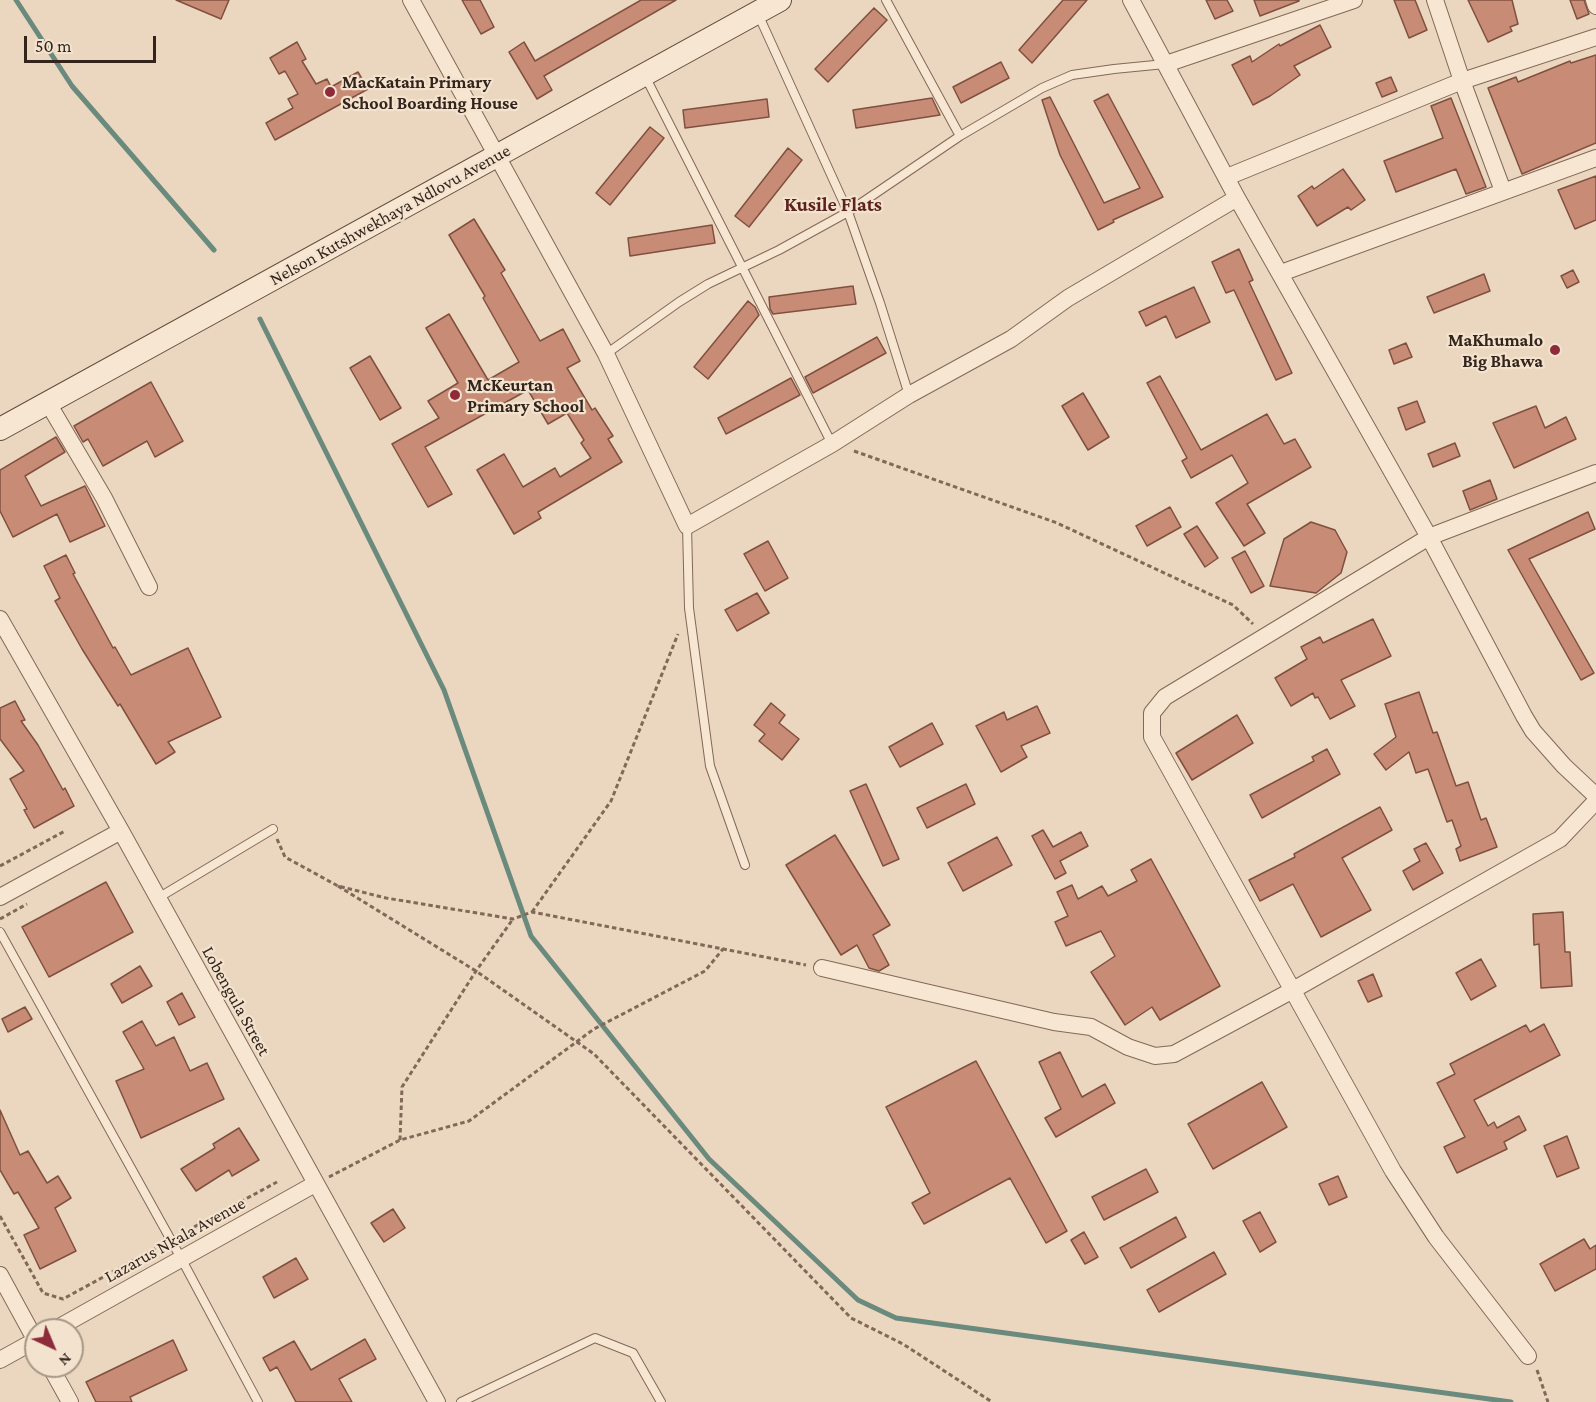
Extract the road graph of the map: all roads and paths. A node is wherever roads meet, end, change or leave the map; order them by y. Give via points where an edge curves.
1 (411, 0) edge
2 (780, 0) edge
3 (886, 0) edge
4 (1131, 0) edge
5 (1354, 0) edge
6 (1435, 0) edge
7 (1594, 0) edge
8 (1596, 6) edge
9 (757, 13) junction
10 (1596, 37) edge
11 (1166, 64) junction
12 (645, 76) junction
13 (1462, 81) junction
14 (960, 136) junction
15 (498, 156) junction
16 (1596, 158) edge
17 (1227, 177) junction
18 (1503, 191) junction
19 (1237, 198) junction
20 (848, 212) junction
21 (743, 268) junction
22 (1281, 273) junction
23 (606, 354) junction
24 (909, 395) junction
25 (48, 403) junction
26 (0, 429) edge
27 (832, 444) junction
28 (1596, 472) edge
29 (687, 526) junction
30 (1430, 537) junction
31 (149, 587) dead end
32 (689, 608) junction
33 (0, 619) edge
34 (1267, 636) junction
35 (1596, 796) edge
36 (1596, 801) edge
37 (273, 829) joint
38 (65, 831) dead end
39 (121, 831) junction
40 (745, 864) dead end
41 (0, 866) edge
42 (338, 886) junction
43 (0, 897) edge
44 (158, 898) junction
45 (532, 912) junction
46 (513, 919) junction
47 (0, 932) edge
48 (723, 949) junction
49 (822, 968) joint
50 (476, 971) junction
51 (1293, 990) junction
52 (576, 1041) junction
53 (400, 1140) junction
54 (277, 1182) dead end
55 (315, 1184) junction
56 (0, 1216) edge
57 (171, 1240) junction
58 (182, 1260) junction
59 (0, 1275) edge
60 (24, 1318) edge
61 (76, 1318) edge
62 (24, 1347) edge
63 (1528, 1356) joint
64 (0, 1360) edge
65 (57, 1378) edge
66 (1548, 1401) edge
67 (70, 1402) edge
68 (258, 1402) edge
69 (437, 1402) edge
70 (461, 1402) edge
71 (661, 1402) edge
72 (992, 1402) edge

1 - 15 street
2 - 9 street, Nelson Kutshwekhaya Ndlovu Avenue
3 - 14 lane
4 - 11 street
5 - 11 street
6 - 13 street
7 - 8 street
9 - 12 street, Nelson Kutshwekhaya Ndlovu Avenue
9 - 20 lane
10 - 13 street
11 - 14 lane via 1072,75
11 - 17 street
12 - 15 street, Nelson Kutshwekhaya Ndlovu Avenue
12 - 21 lane
13 - 17 street
13 - 18 street
14 - 20 lane
15 - 23 street
15 - 25 street, Nelson Kutshwekhaya Ndlovu Avenue
16 - 18 street
17 - 19 street
18 - 22 street
19 - 22 street
19 - 24 street via 1068,298 1011,339
20 - 21 lane
20 - 24 lane
21 - 23 lane via 708,284
21 - 27 lane
22 - 30 street
23 - 29 street
24 - 27 street
25 - 26 street, Nelson Kutshwekhaya Ndlovu Avenue
25 - 31 street via 104,498
27 - 29 street
27 - 34 path via 1057,523 1233,605
28 - 30 street
29 - 32 lane
30 - 34 street
30 - 35 street via 1533,731
32 - 40 lane via 710,766
32 - 45 path via 611,801
33 - 39 street, Lobengula Street
34 - 51 street via 1166,697 1152,713 1152,737
36 - 51 street via 1560,839
37 - 42 path via 285,857
37 - 44 lane
38 - 41 path
39 - 43 street
39 - 44 street, Lobengula Street
42 - 46 path
42 - 50 path
44 - 55 street, Lobengula Street
45 - 46 path
45 - 48 path
46 - 50 path
47 - 57 lane
48 - 49 path
48 - 52 path via 705,971
49 - 51 street via 1054,1022 1091,1027 1155,1056 1174,1054
50 - 52 path
50 - 53 path via 402,1087
51 - 63 street via 1393,1172 1436,1237
52 - 53 path via 469,1121
52 - 72 path via 851,1318 903,1344
53 - 55 path
54 - 57 path
55 - 58 street, Lazarus Nkala Avenue
55 - 69 street, Lobengula Street
56 - 57 path via 43,1293 63,1299
57 - 58 lane
58 - 61 street, Lazarus Nkala Avenue
58 - 68 lane
59 - 60 street
62 - 64 street
63 - 66 path
65 - 67 street
70 - 71 lane via 595,1338 633,1353

